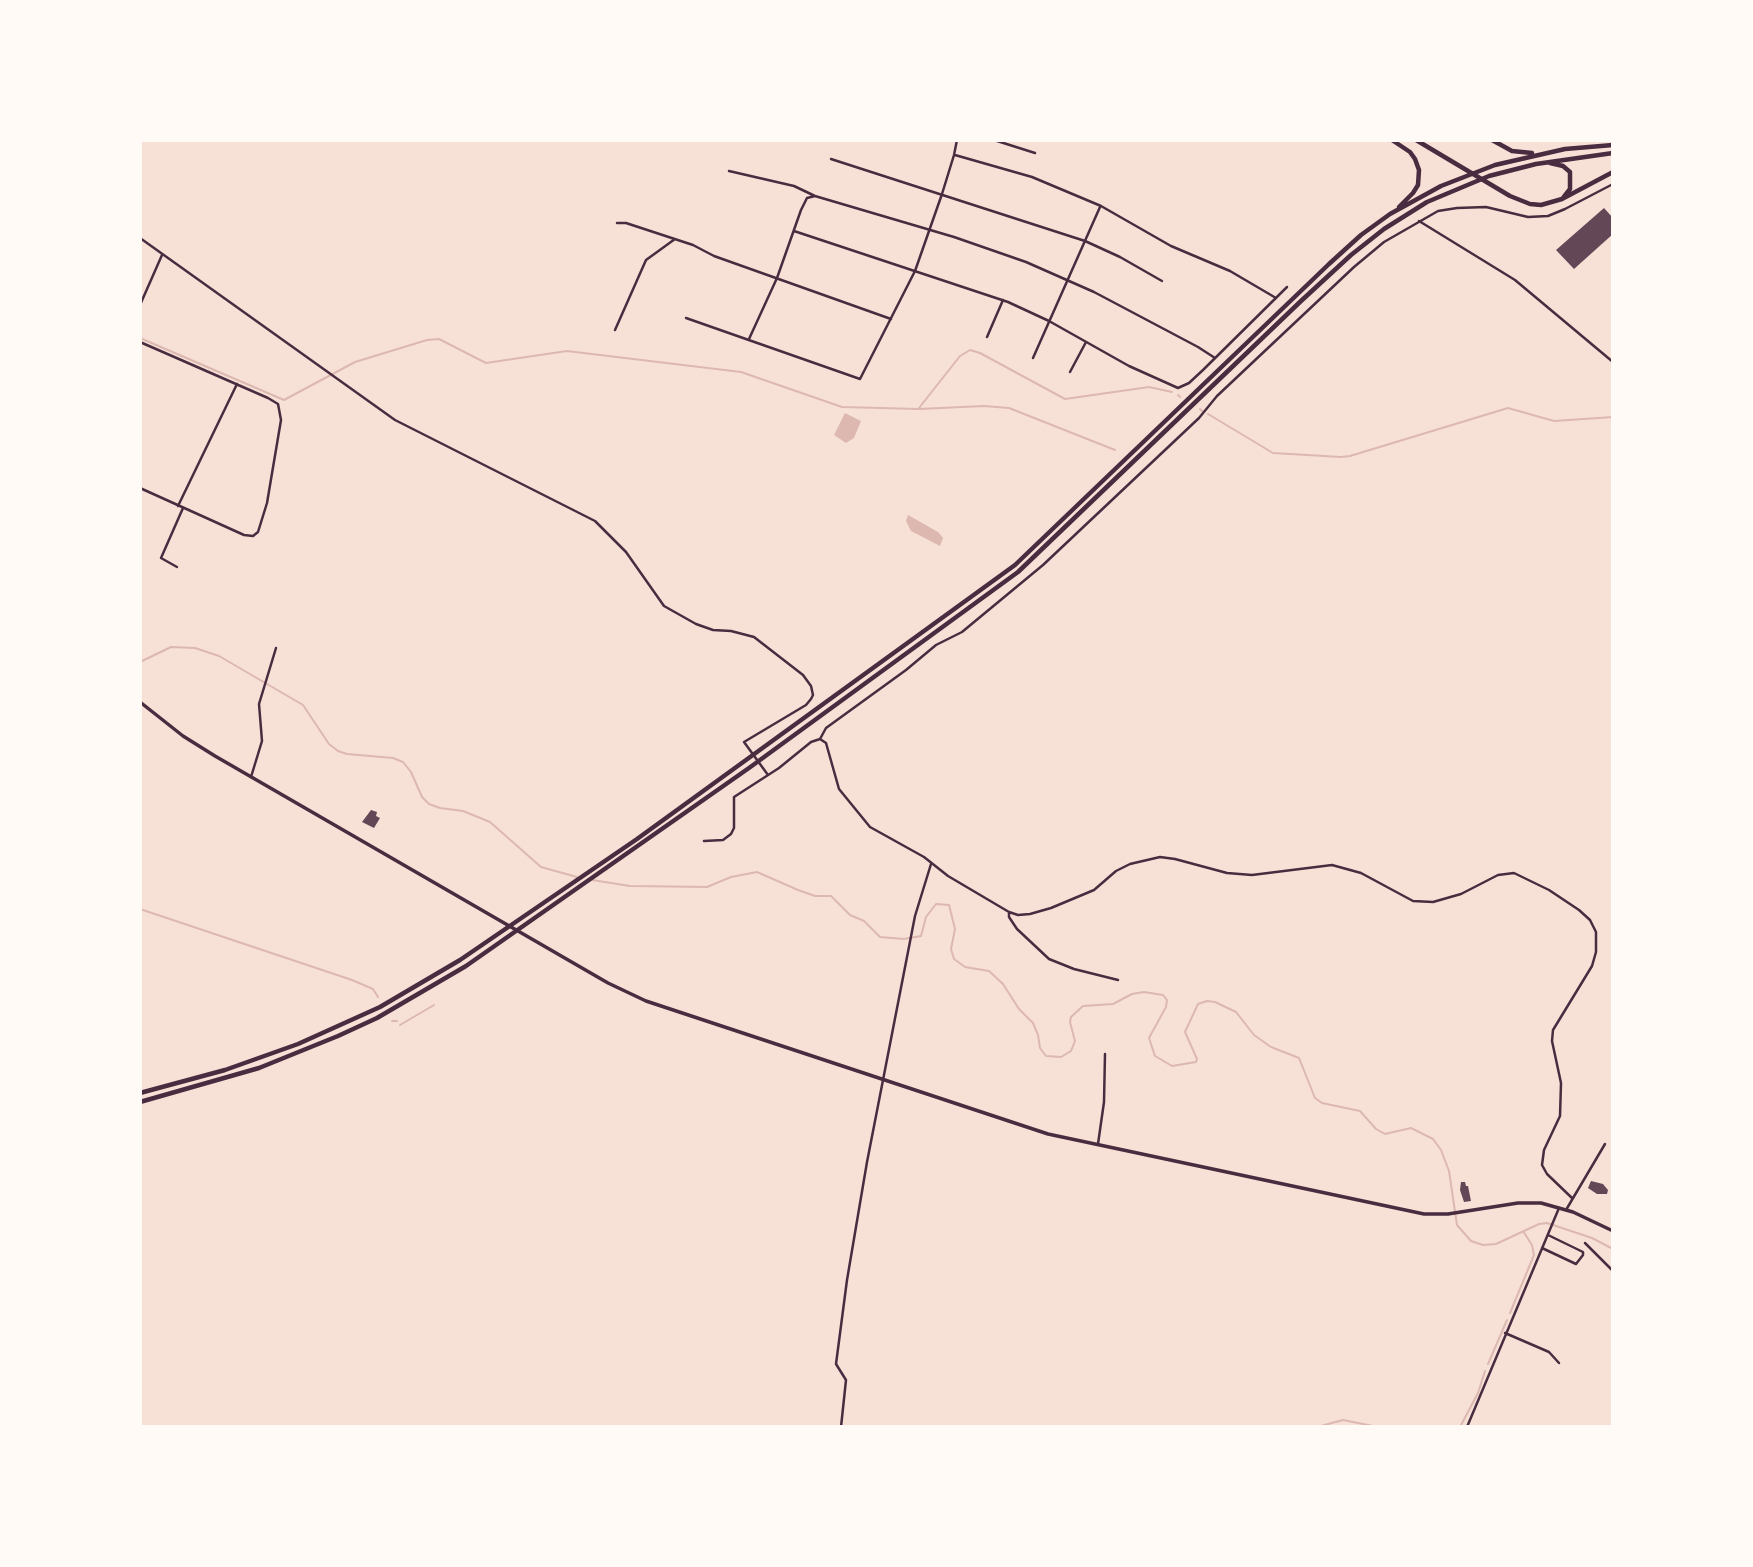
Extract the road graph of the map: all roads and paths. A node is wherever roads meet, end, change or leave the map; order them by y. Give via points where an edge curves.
1 (957, 140) edge
2 (995, 140) edge
3 (1392, 140) edge
4 (1416, 140) edge
5 (1492, 140) edge
6 (1613, 145) edge
7 (1546, 152) junction
8 (1035, 153) dead end
9 (1613, 153) edge
10 (954, 155) junction
11 (831, 159) dead end
12 (1536, 164) junction
13 (729, 171) dead end
14 (1613, 172) edge
15 (1613, 184) edge
16 (942, 194) junction
17 (815, 195) junction
18 (1562, 199) junction
19 (1101, 205) junction
20 (1390, 214) junction
21 (1419, 220) junction
22 (617, 223) dead end
23 (930, 230) junction
24 (794, 232) junction
25 (140, 238) edge
26 (676, 239) junction
27 (1085, 241) junction
28 (162, 255) junction
29 (915, 271) junction
30 (777, 278) junction
31 (1068, 280) junction
32 (1162, 281) dead end
33 (1287, 287) dead end
34 (1276, 298) junction
35 (1003, 300) junction
36 (140, 305) edge
37 (686, 318) dead end
38 (891, 319) junction
39 (1049, 321) junction
40 (615, 330) dead end
41 (987, 337) dead end
42 (749, 340) junction
43 (140, 342) edge
44 (1086, 342) junction
45 (1034, 358) dead end
46 (1215, 358) junction
47 (1613, 362) edge
48 (1070, 372) dead end
49 (237, 384) junction
50 (140, 488) edge
51 (181, 507) junction
52 (177, 566) dead end
53 (276, 648) dead end
54 (140, 702) edge
55 (820, 739) junction
56 (768, 775) junction
57 (251, 777) junction
58 (704, 841) dead end
59 (931, 864) junction
60 (1009, 912) junction
61 (1118, 980) dead end
62 (1105, 1054) dead end
63 (883, 1080) junction
64 (140, 1093) edge
65 (140, 1102) edge
66 (1098, 1144) junction
67 (1605, 1144) dead end
68 (1572, 1198) junction
69 (1559, 1207) junction
70 (1566, 1210) junction
71 (1613, 1231) edge
72 (1548, 1235) junction
73 (1585, 1243) dead end
74 (1542, 1248) junction
75 (1613, 1271) edge
76 (1505, 1333) junction
77 (1559, 1363) dead end
78 (841, 1427) edge
79 (1466, 1427) edge

1 - 10 street
2 - 8 street
3 - 20 main road via 1410,152 1419,170 1413,193
4 - 18 main road via 1518,200 1536,205
5 - 7 main road via 1519,153
6 - 7 main road
7 - 20 main road via 1476,171
9 - 12 main road
10 - 16 street
10 - 19 street via 1032,177
11 - 16 street
12 - 18 main road via 1567,168 1570,189
12 - 65 main road via 1451,190 1412,210 1366,243 1018,572 500,943 416,996 338,1036 259,1068
13 - 17 street via 786,183
14 - 18 main road
15 - 21 street via 1548,216 1528,217 1486,207 1438,211
16 - 23 street
16 - 27 street
17 - 23 street
17 - 24 street via 807,198
19 - 27 street
19 - 34 street
20 - 64 main road via 1329,264 1015,565 595,868 413,989 336,1028 225,1070
21 - 47 street via 1515,280
21 - 55 street via 1354,267 1043,565 962,632 936,645 826,728
22 - 26 street
23 - 29 street
23 - 31 street
24 - 29 street
24 - 30 street
25 - 28 street
26 - 30 street
26 - 40 street via 646,260
27 - 31 street
27 - 32 street
28 - 36 street
28 - 56 street via 405,426 589,517 626,552 664,606 713,630 754,637 803,675 813,695 806,705 744,742
29 - 35 street
29 - 38 street
30 - 38 street
30 - 42 street
31 - 39 street
31 - 46 street
33 - 34 street
34 - 46 street
35 - 39 street
35 - 41 street
37 - 42 street
38 - 42 street via 862,377 853,378
39 - 44 street
39 - 45 street
43 - 49 street
44 - 46 street via 1178,388
44 - 48 street
49 - 51 street
49 - 51 street via 278,404 280,410 270,489 258,532 244,535
50 - 51 street
51 - 52 street via 161,558
53 - 57 street via 262,691 262,741
54 - 57 street via 193,743
55 - 56 street
55 - 59 street via 826,743 839,789 870,827
56 - 58 street via 734,797 731,834 723,840
57 - 63 street via 622,991
59 - 60 street
59 - 63 street
60 - 61 street via 1017,929 1049,960
60 - 68 street via 1030,914 1051,908 1094,890 1130,864 1160,857 1252,875 1332,865 1361,873 1413,901 1433,902 1461,894 1507,872 1549,890 1579,909 1596,932 1592,966 1552,1036 1561,1083 1560,1116 1542,1165
62 - 66 street
63 - 66 street via 1026,1128
63 - 78 street via 837,1355 836,1364 846,1380
66 - 69 street via 1418,1213 1448,1214 1524,1203
67 - 68 street
68 - 70 street
69 - 70 street
69 - 72 street
70 - 71 street
72 - 74 street
72 - 74 street via 1583,1255 1576,1264
73 - 75 street
74 - 76 street
76 - 77 street via 1549,1352
76 - 79 street

